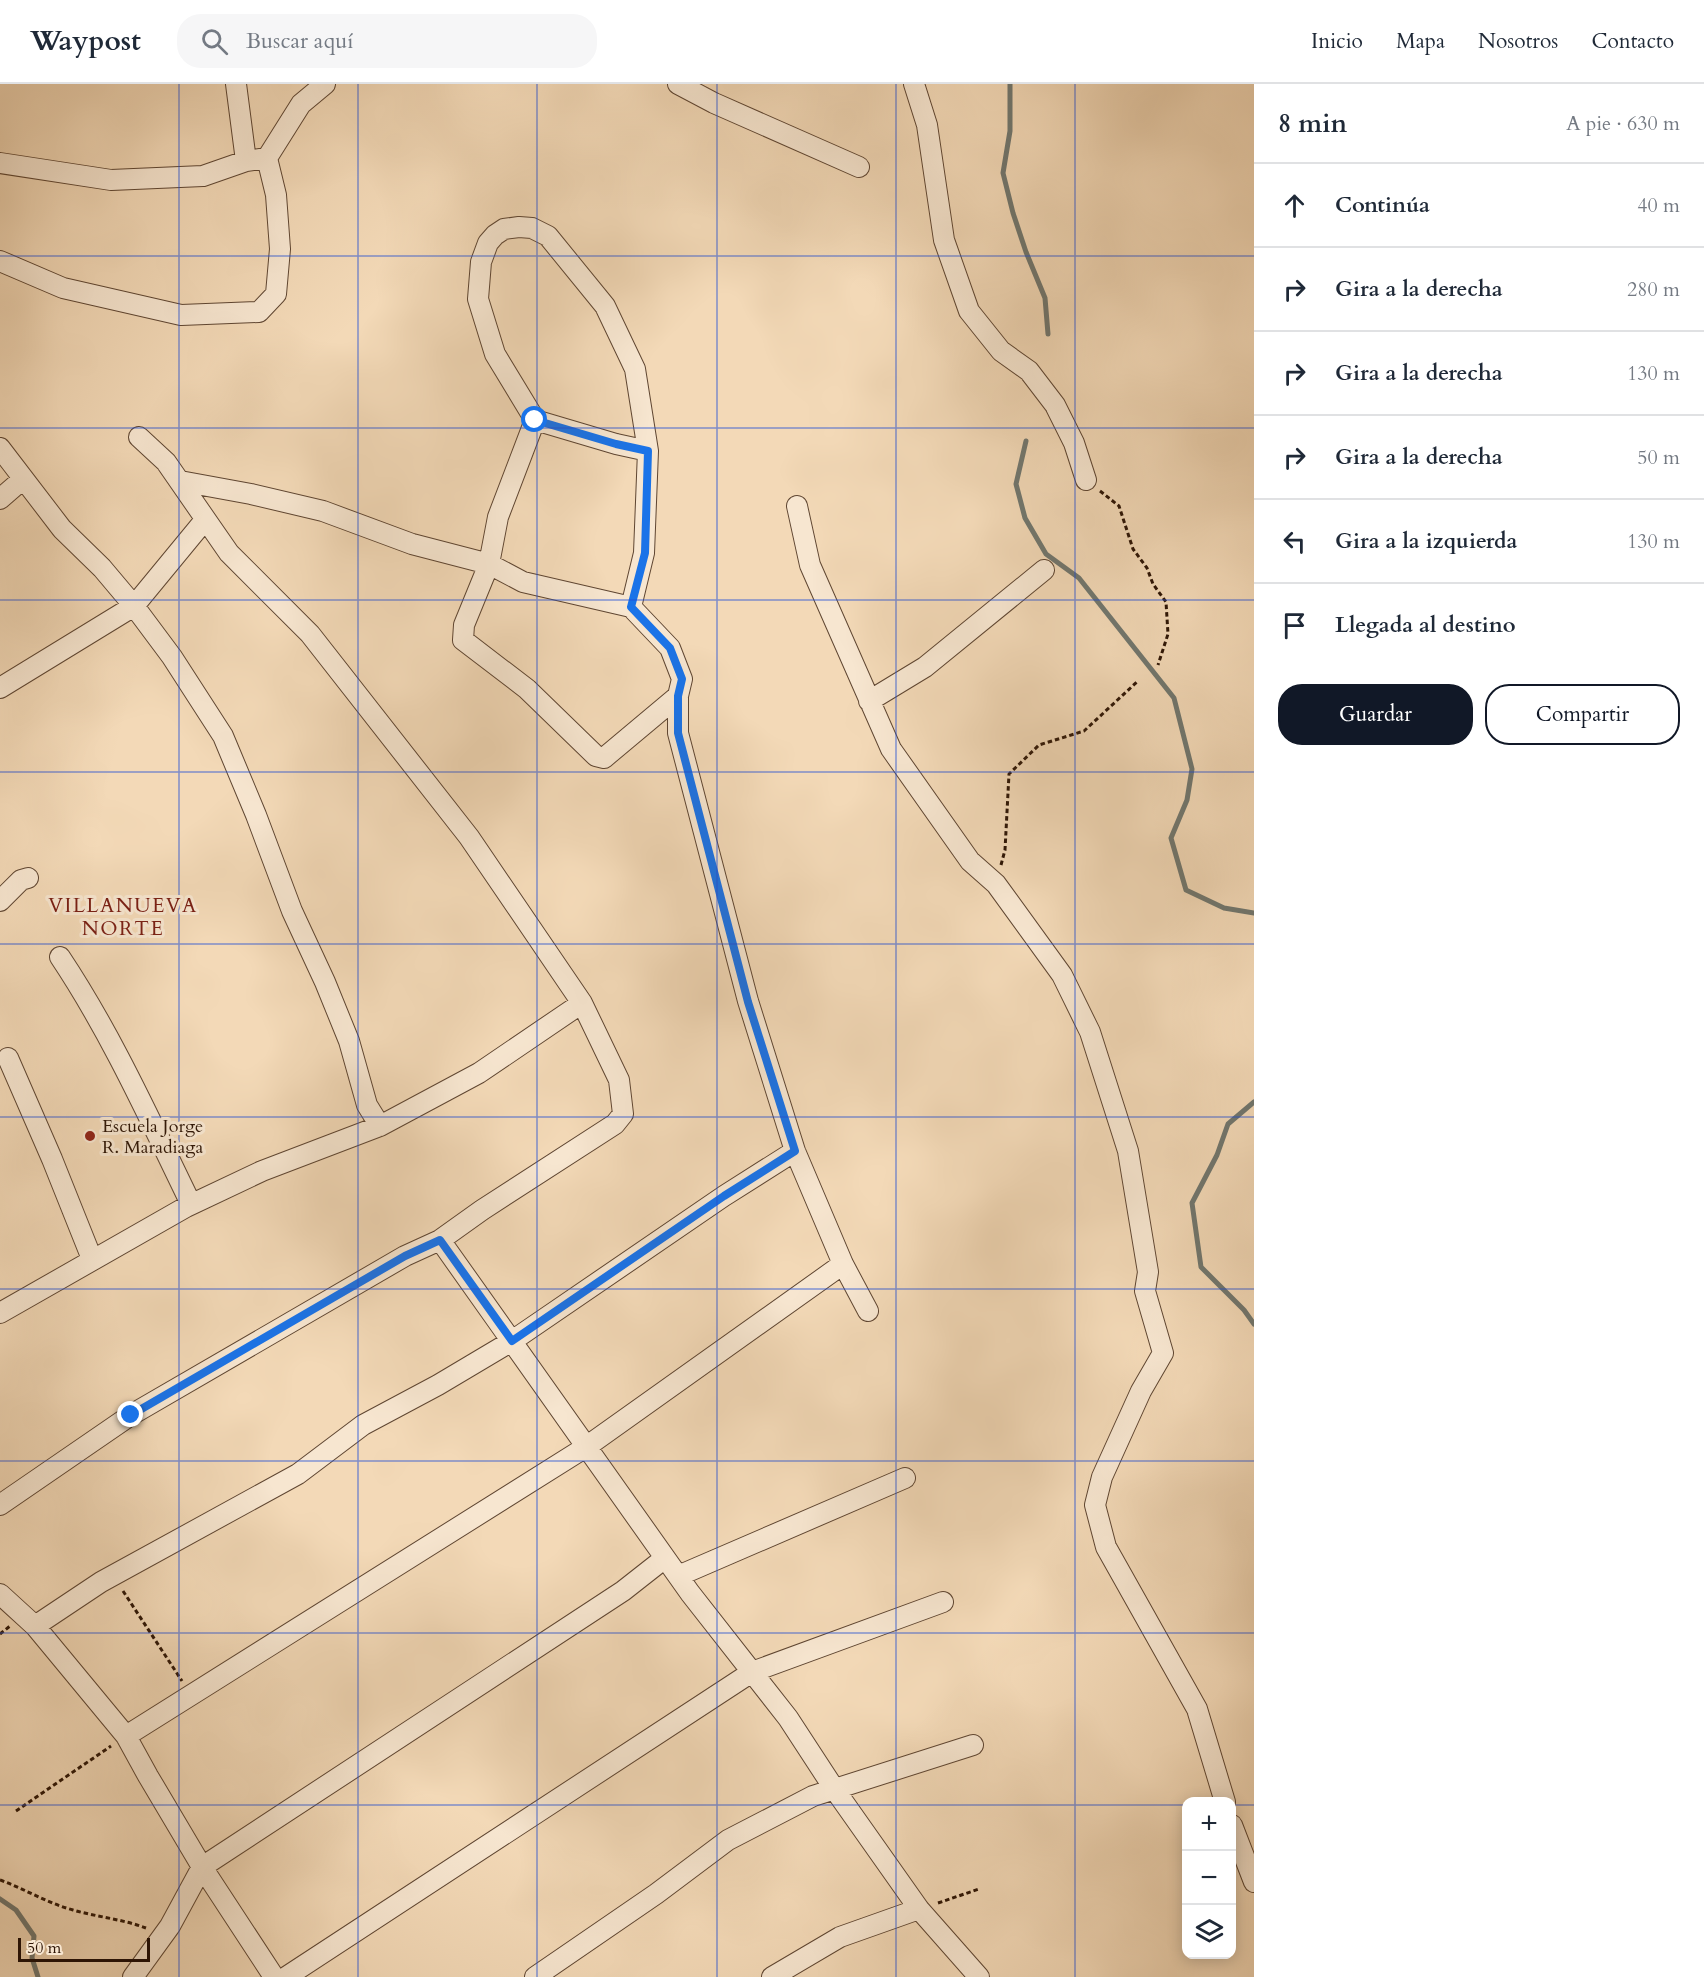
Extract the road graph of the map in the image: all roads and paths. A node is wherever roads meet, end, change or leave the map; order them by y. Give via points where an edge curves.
1 (236, 84) edge
2 (325, 84) edge
3 (678, 84) edge
4 (914, 84) edge
5 (267, 158) junction
6 (246, 161) junction
7 (0, 163) edge
8 (859, 167) dead end
9 (0, 261) edge
10 (535, 420) junction
11 (139, 437) dead end
12 (0, 448) edge
13 (648, 451) junction
14 (23, 479) junction
15 (1086, 480) joint
16 (180, 481) junction
17 (0, 499) edge
18 (797, 506) dead end
19 (204, 520) junction
20 (489, 564) junction
21 (1044, 570) dead end
22 (134, 606) junction
23 (631, 607) junction
24 (1158, 665) dead end
25 (1138, 681) dead end
26 (0, 688) edge
27 (678, 696) junction
28 (869, 701) junction
29 (28, 878) dead end
30 (996, 884) junction
31 (0, 901) edge
32 (60, 957) dead end
33 (582, 1003) junction
34 (8, 1058) dead end
35 (380, 1126) junction
36 (795, 1151) junction
37 (191, 1204) junction
38 (440, 1240) junction
39 (92, 1259) junction
40 (843, 1264) junction
41 (868, 1311) dead end
42 (0, 1313) edge
43 (512, 1341) junction
44 (586, 1447) junction
45 (904, 1478) dead end
46 (0, 1505) edge
47 (665, 1558) junction
48 (114, 1576) junction
49 (678, 1576) junction
50 (0, 1594) edge
51 (943, 1602) dead end
52 (35, 1626) junction
53 (752, 1672) junction
54 (191, 1695) junction
55 (126, 1736) junction
56 (973, 1745) dead end
57 (835, 1790) junction
58 (1223, 1797) edge
59 (16, 1811) dead end
60 (1236, 1835) edge
61 (202, 1867) junction
62 (0, 1880) edge
63 (1254, 1882) edge
64 (979, 1889) dead end
65 (919, 1909) junction
66 (162, 1937) junction
67 (133, 1977) edge
68 (274, 1977) edge
69 (286, 1977) edge
70 (535, 1977) edge
71 (772, 1977) edge
72 (979, 1977) edge

1 - 6 street
2 - 5 street via 301,104
3 - 8 street
4 - 15 street via 927,125 944,240 969,311 1001,351 1029,371 1055,405 1074,443
5 - 6 street
5 - 9 street via 276,195 280,249 276,294 259,312 181,315 63,288
6 - 7 street via 203,176 111,180
10 - 13 street
10 - 13 street via 495,354 478,299 481,262 488,243 504,229 519,227 548,236 605,306 635,369
10 - 20 street via 498,517
11 - 16 street
12 - 14 street
13 - 23 street via 645,553
14 - 17 street
14 - 22 street via 62,529
15 - 24 path via 1119,506 1132,549 1166,602 1168,634
16 - 19 street
16 - 20 street via 323,511 412,543
18 - 28 street via 810,565
19 - 22 street
19 - 33 street via 229,554 310,634 385,728 469,837
20 - 23 street via 523,582
20 - 27 street via 464,625 462,640 527,688 590,753 604,758
21 - 28 street via 925,667
22 - 26 street
22 - 35 street via 223,736 291,910 349,1041 367,1106
23 - 27 street via 670,648 682,679
25 - 30 path via 1084,731 1039,745 1009,774 1005,850
27 - 36 street via 678,733 748,1002
28 - 30 street via 891,749 970,861
29 - 31 street
30 - 58 street via 1062,975 1090,1032 1128,1151 1148,1272 1145,1291 1163,1353 1102,1477 1095,1505 1106,1547 1197,1709
32 - 37 street via 115,1049
33 - 35 street via 479,1073
33 - 38 street via 619,1080 624,1114 615,1124
34 - 39 street
35 - 37 street via 262,1171
36 - 40 street
36 - 43 street
37 - 39 street
38 - 43 street
38 - 46 street via 405,1256 131,1415
39 - 42 street
40 - 41 street
40 - 44 street
43 - 44 street
43 - 48 street via 363,1425 298,1474
44 - 47 street
44 - 54 street
45 - 49 street
47 - 49 street
47 - 61 street via 623,1592
48 - 52 street
48 - 54 path
49 - 53 street
50 - 52 street
51 - 53 street
52 - 55 street
53 - 57 street
53 - 69 street
54 - 55 street
55 - 59 path
55 - 61 street
56 - 57 street
57 - 65 street
57 - 70 street via 813,1796 728,1840
60 - 63 street
61 - 66 street
61 - 68 street
62 - 66 path via 46,1902 145,1927
64 - 65 path
65 - 71 street via 840,1937
65 - 72 street
66 - 67 street

